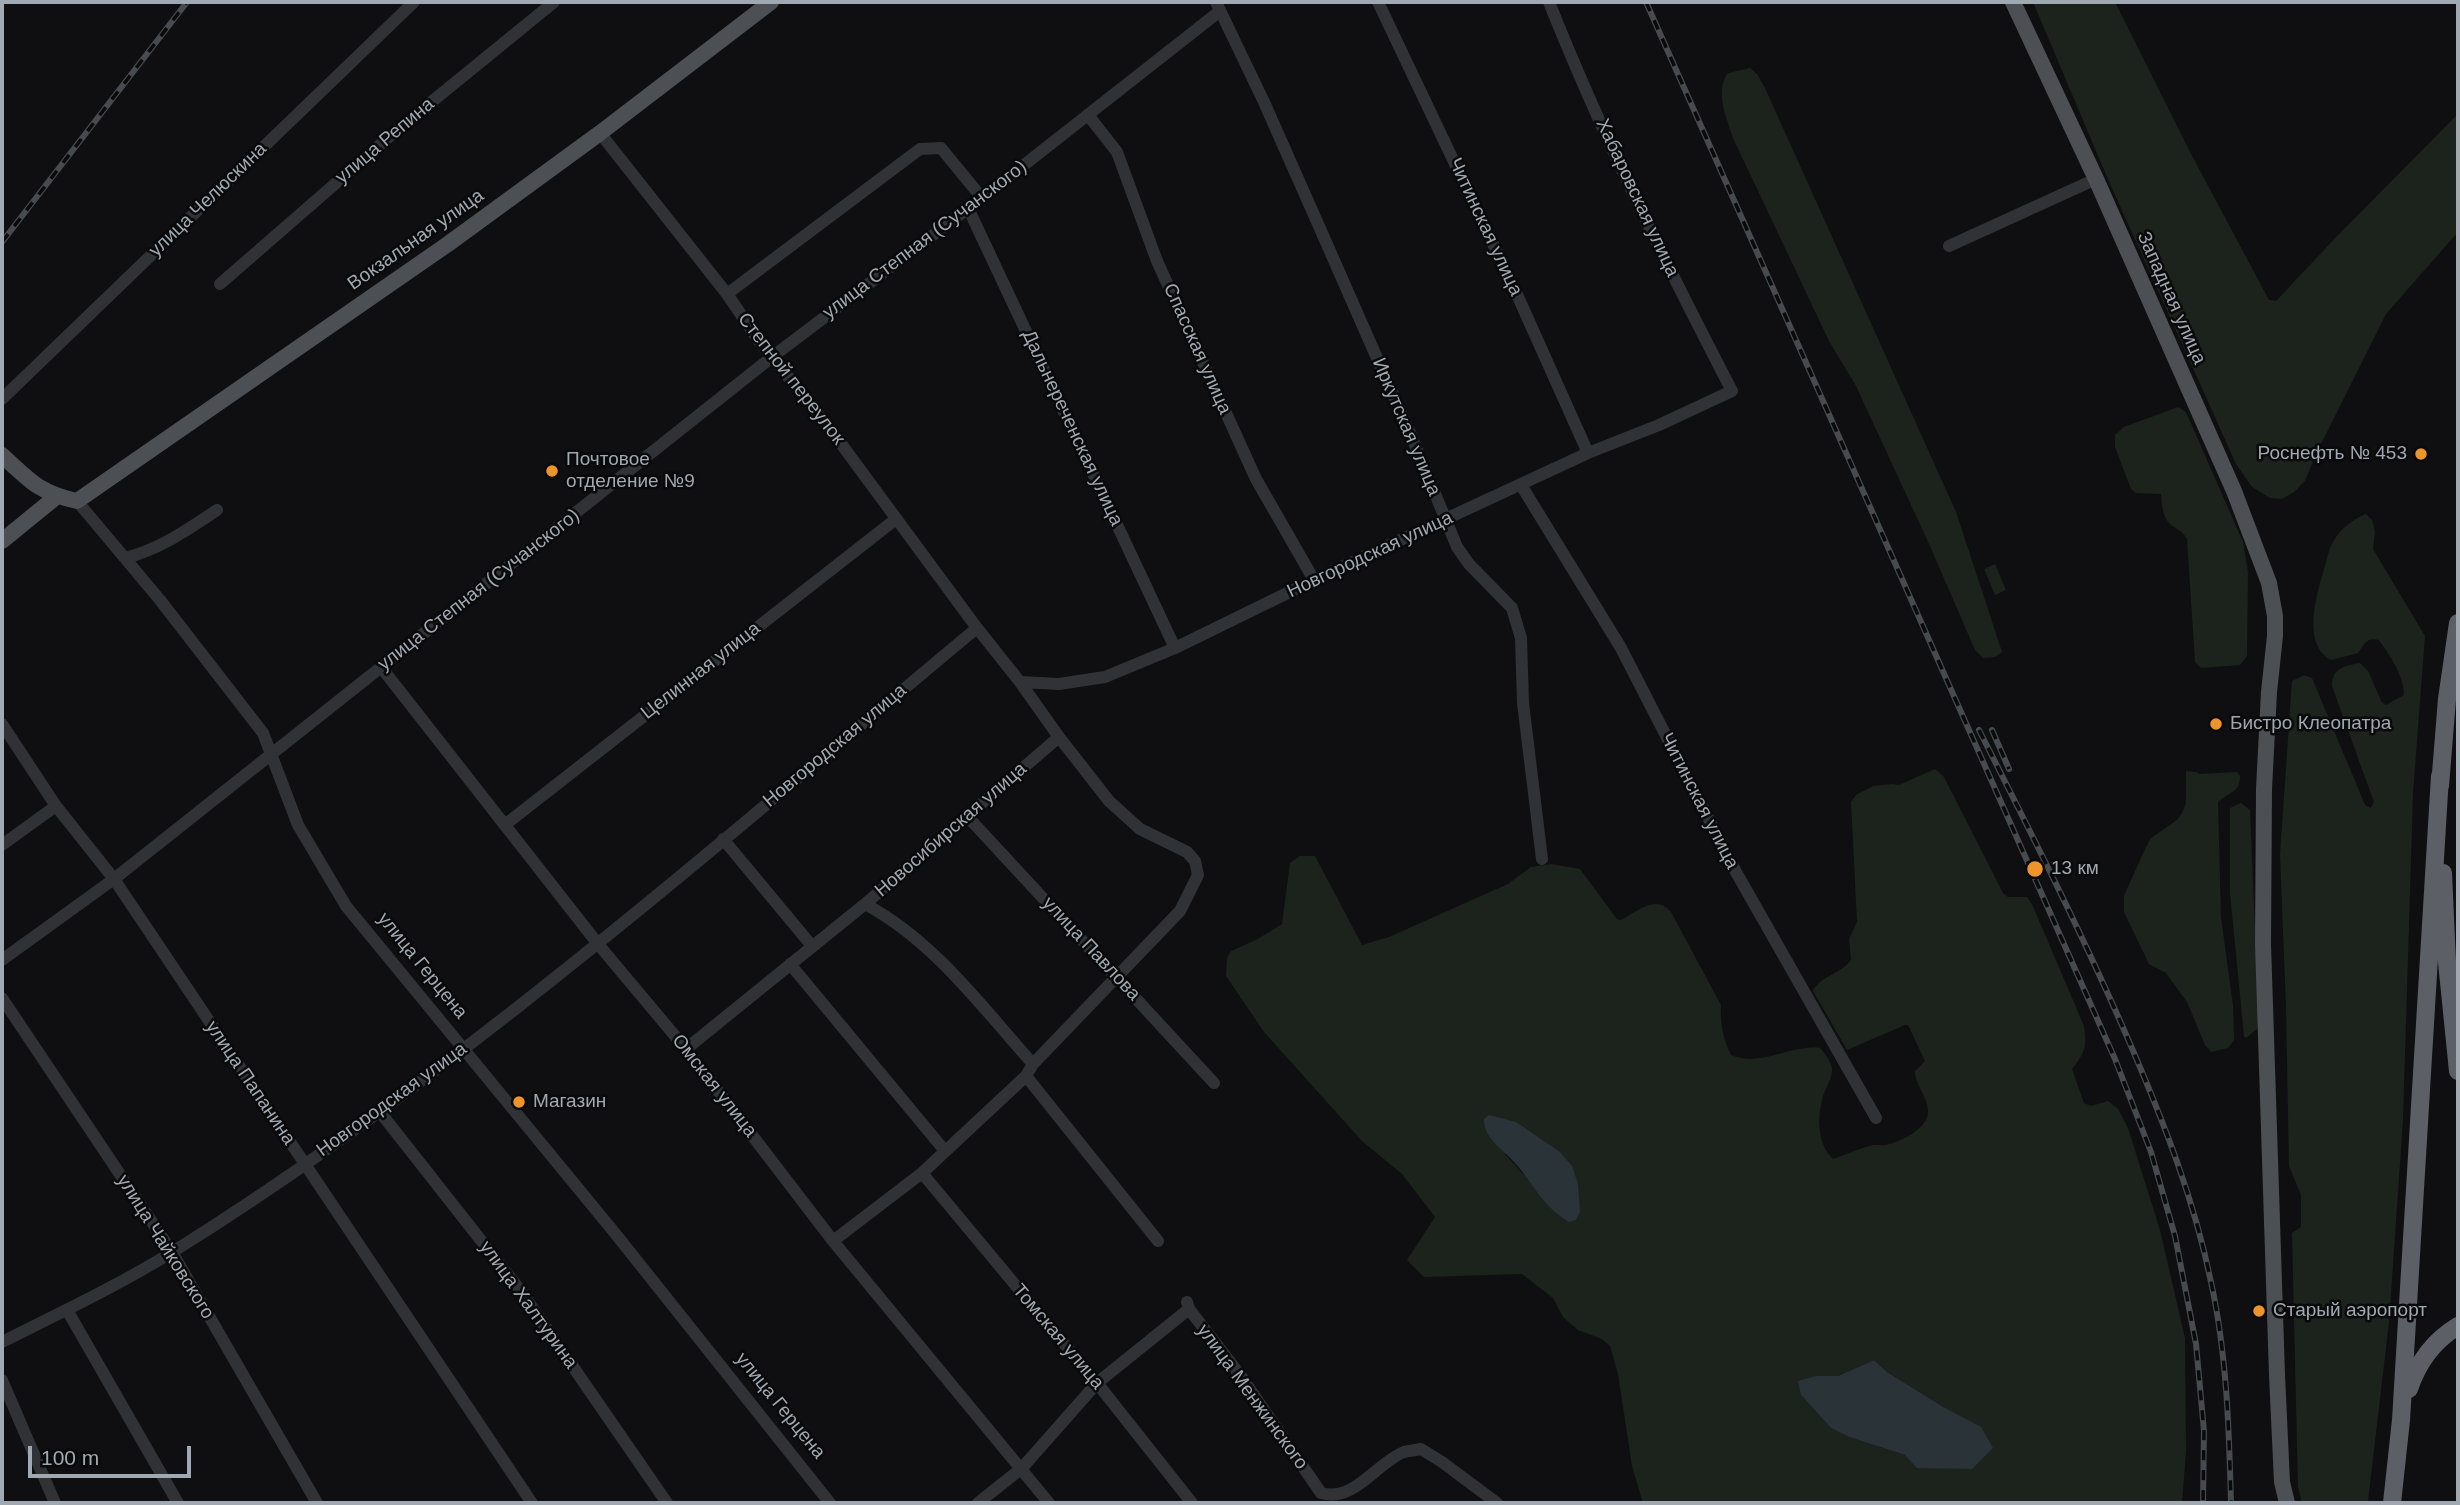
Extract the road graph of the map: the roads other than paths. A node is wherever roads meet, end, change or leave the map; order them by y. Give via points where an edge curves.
1 (414, 2) edge
2 (554, 2) edge
3 (771, 2) edge
4 (1378, 2) edge
5 (1549, 2) edge
6 (2013, 2) edge
7 (1218, 6) edge
8 (1088, 115) junction
9 (600, 133) junction
10 (2096, 179) junction
11 (982, 198) junction
12 (968, 208) junction
13 (1949, 246) dead end
14 (220, 284) dead end
15 (727, 294) junction
16 (772, 357) junction
17 (1732, 391) joint
18 (2, 399) edge
19 (1588, 453) junction
20 (2, 455) edge
21 (1521, 485) junction
22 (56, 497) junction
23 (77, 501) junction
24 (217, 510) dead end
25 (896, 519) junction
26 (1445, 520) junction
27 (2, 541) edge
28 (125, 558) junction
29 (1314, 580) junction
30 (2458, 623) edge
31 (977, 628) junction
32 (1175, 648) junction
33 (381, 667) junction
34 (1020, 682) junction
35 (2, 724) edge
36 (1059, 737) junction
37 (272, 754) junction
38 (2440, 776) junction
39 (57, 806) junction
40 (967, 816) junction
41 (506, 824) junction
42 (723, 839) junction
43 (2, 845) edge
44 (1542, 859) dead end
45 (114, 879) junction
46 (864, 904) junction
47 (598, 944) junction
48 (812, 946) junction
49 (2, 960) edge
50 (790, 964) junction
51 (1117, 978) junction
52 (2, 998) edge
53 (463, 1049) junction
54 (686, 1049) junction
55 (1033, 1064) junction
56 (2458, 1071) edge
57 (1026, 1076) junction
58 (1214, 1083) dead end
59 (380, 1112) junction
60 (1876, 1118) dead end
61 (945, 1151) junction
62 (304, 1164) junction
63 (922, 1173) junction
64 (833, 1241) junction
65 (1158, 1241) dead end
66 (172, 1252) junction
67 (67, 1310) junction
68 (2458, 1326) edge
69 (2, 1342) edge
70 (2, 1380) edge
71 (1097, 1383) junction
72 (2401, 1420) junction
73 (1022, 1468) junction
74 (2395, 1469) junction
75 (55, 1503) edge
76 (178, 1503) edge
77 (317, 1503) edge
78 (532, 1503) edge
79 (667, 1503) edge
80 (830, 1503) edge
81 (978, 1503) edge
82 (1049, 1503) edge
83 (1192, 1503) edge
84 (1497, 1503) edge
85 (2287, 1503) edge
86 (2382, 1503) edge
87 (2392, 1503) edge

1 - 18 street, улица Челюскина
2 - 14 street, улица Репина
3 - 9 main road, Вокзальная улица
4 - 19 street, Читинская улица
5 - 17 street, Хабаровская улица via 1602,128
6 - 10 main road, Западная улица
7 - 8 street, улица Степная (Сучанского)
7 - 26 street, Иркутская улица via 1312,209
8 - 11 street, улица Степная (Сучанского)
8 - 29 street, Спасская улица via 1117,152 1157,261 1256,479
9 - 15 street, Степной переулок
9 - 23 main road, Вокзальная улица
10 - 13 street
10 - 85 main road, Западная улица via 2234,491 2269,583 2275,616 2264,789 2263,944 2277,1375
11 - 12 street, улица Степная (Сучанского)
11 - 15 street via 941,148 920,149
12 - 16 street, улица Степная (Сучанского)
12 - 32 street, Дальнереченская улица
15 - 16 street, Степной переулок
16 - 25 street, Степной переулок
16 - 33 street, улица Степная (Сучанского)
17 - 19 street, Новгородская улица
19 - 21 street, Новгородская улица
20 - 22 main road via 38,488
21 - 26 street, Новгородская улица
21 - 60 street, Читинская улица via 1620,648 1736,873
22 - 23 main road
22 - 27 main road
23 - 28 street, улица Герцена
24 - 28 street via 164,544
25 - 31 street, Степной переулок
25 - 41 street, Целинная улица
26 - 29 street, Новгородская улица
26 - 44 street, Иркутская улица via 1469,564 1512,608 1521,638 1523,703
28 - 37 street, улица Герцена via 211,663
29 - 32 street, Новгородская улица
30 - 38 highway
31 - 34 street
31 - 42 street, Новгородская улица
32 - 34 street, Новгородская улица via 1105,677 1059,684
33 - 37 street, улица Степная (Сучанского)
33 - 41 street, Омская улица
34 - 36 street
35 - 39 street, улица Папанина
36 - 40 street, Новосибирская улица
36 - 51 street via 1109,800 1140,829 1187,852 1195,861 1198,875 1180,911
37 - 45 street, улица Степная (Сучанского)
37 - 53 street, улица Герцена via 298,825 346,906
38 - 56 highway via 2447,962
38 - 72 highway
39 - 43 street
39 - 45 street, улица Папанина
40 - 46 street, Новосибирская улица
40 - 51 street, улица Павлова
41 - 47 street, Омская улица
42 - 47 street, Новгородская улица
42 - 48 street
45 - 49 street, улица Степная (Сучанского)
45 - 62 street, улица Папанина
46 - 48 street, Новосибирская улица
46 - 55 street via 931,951
47 - 53 street, Новгородская улица
47 - 54 street, Омская улица
48 - 50 street, Новосибирская улица
50 - 54 street, Новосибирская улица
50 - 61 street
51 - 55 street
51 - 58 street, улица Павлова
52 - 66 street, улица Чайковского
53 - 59 street, Новгородская улица
53 - 80 street, улица Герцена
54 - 64 street, Омская улица
55 - 57 street
57 - 61 street
57 - 65 street
59 - 62 street, Новгородская улица
59 - 79 street, улица Халтурина via 520,1290
61 - 63 street
62 - 66 street, Новгородская улица
62 - 78 street, улица Папанина
63 - 64 street
63 - 71 street, Томская улица
64 - 73 street, Омская улица
66 - 67 street, Новгородская улица
66 - 77 street, улица Чайковского
67 - 69 street, Новгородская улица
67 - 76 street
68 - 72 highway via 2423,1358
70 - 75 street
71 - 73 street
71 - 83 street, Томская улица
71 - 84 street, улица Менжинского via 1188,1306 1321,1493 1333,1497 1349,1490 1403,1453 1421,1449
72 - 74 highway
73 - 81 street
73 - 82 street, Омская улица
74 - 86 main road
74 - 87 highway

